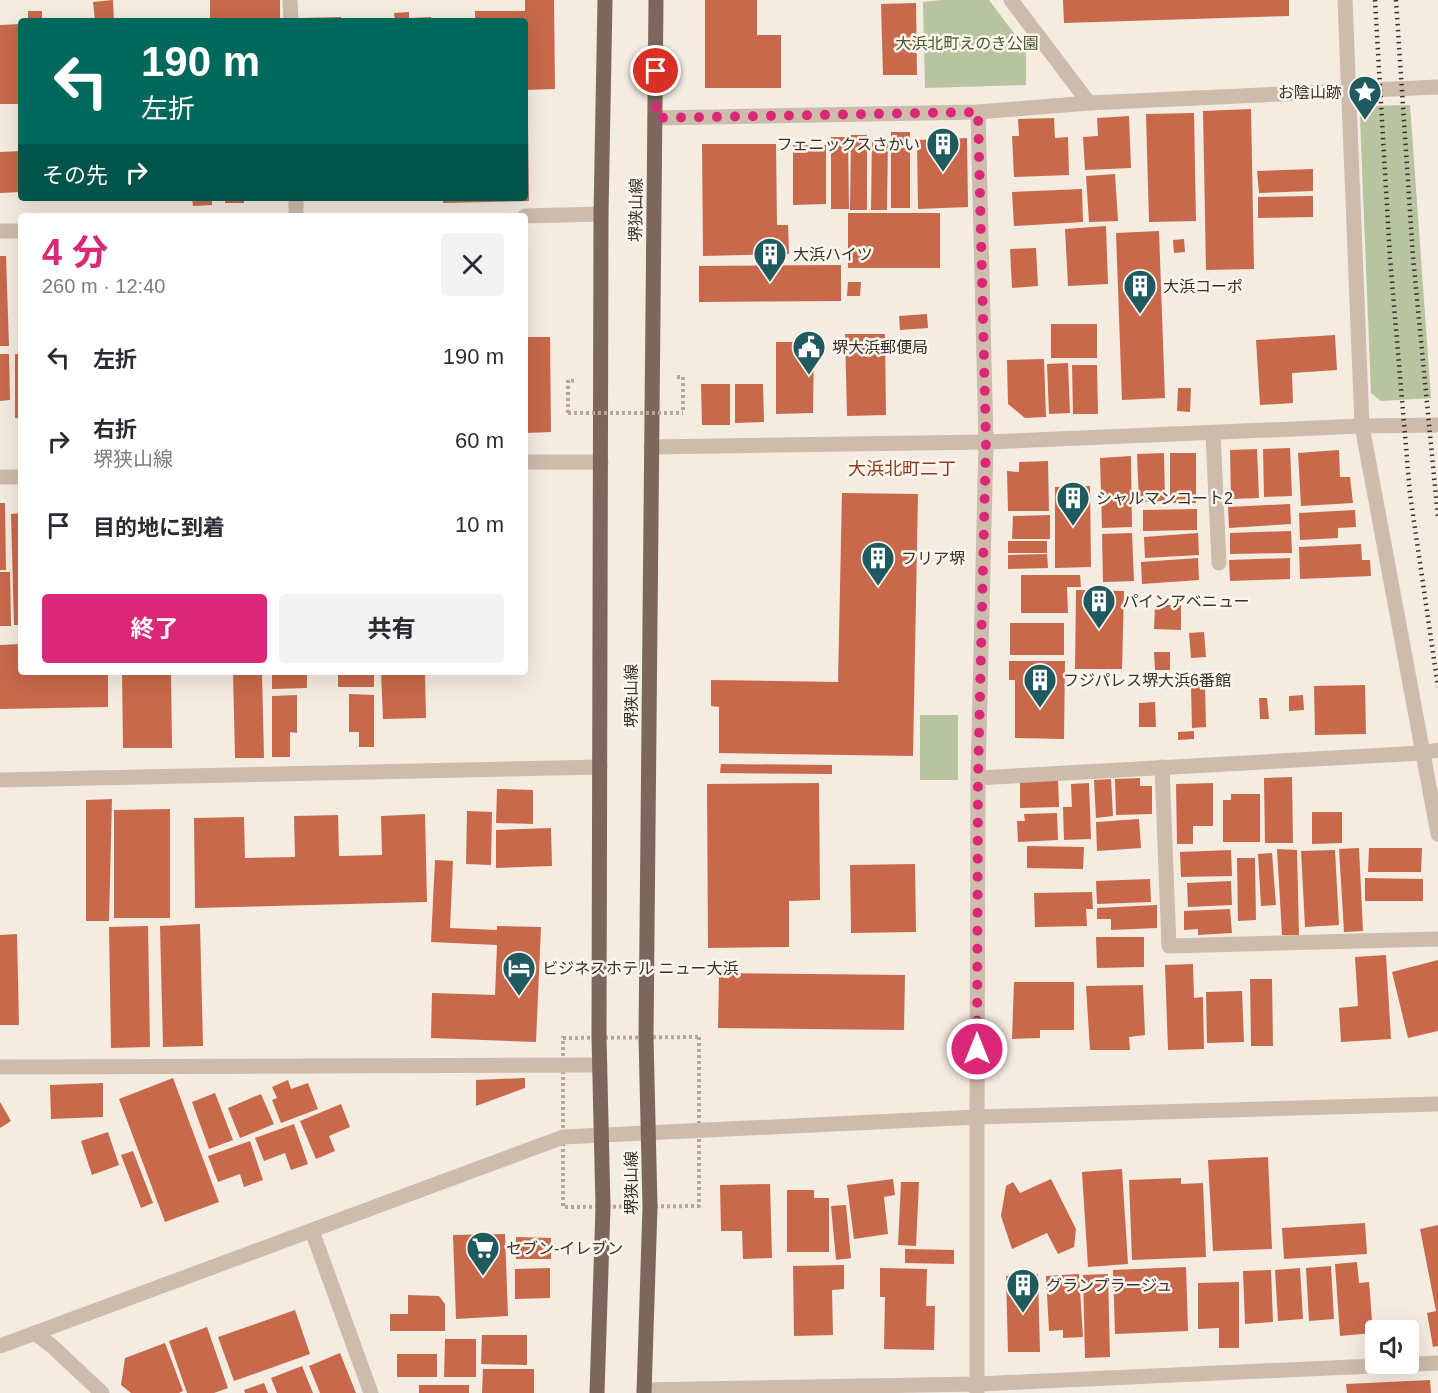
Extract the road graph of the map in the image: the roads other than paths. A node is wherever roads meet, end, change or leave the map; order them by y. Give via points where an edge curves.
1 (290, 0) edge
2 (605, 0) edge
3 (656, 0) edge
4 (1011, 0) edge
5 (1345, 0) edge
6 (291, 18) edge
7 (1438, 87) edge
8 (1348, 92) junction
9 (1089, 103) junction
10 (978, 112) junction
11 (656, 118) junction
12 (601, 213) junction
13 (528, 216) edge
14 (0, 231) edge
15 (18, 231) edge
16 (1438, 425) edge
17 (1362, 426) junction
18 (1213, 433) junction
19 (986, 442) junction
20 (651, 447) junction
21 (528, 462) edge
22 (600, 462) junction
23 (0, 477) edge
24 (18, 477) edge
25 (1219, 563) dead end
26 (1438, 750) edge
27 (1422, 753) junction
28 (600, 767) junction
29 (1162, 767) junction
30 (978, 778) junction
31 (0, 780) edge
32 (1438, 834) edge
33 (1438, 939) edge
34 (600, 1065) junction
35 (0, 1067) edge
36 (1438, 1104) edge
37 (977, 1117) junction
38 (649, 1134) junction
39 (602, 1136) junction
40 (312, 1231) junction
41 (34, 1333) junction
42 (0, 1346) edge
43 (1438, 1363) edge
44 (977, 1389) edge
45 (644, 1391) edge
46 (102, 1393) edge
47 (371, 1393) edge
48 (597, 1393) edge

1 - 6 street
2 - 12 main road, 堺狭山線
3 - 11 main road, 堺狭山線
4 - 9 street
5 - 8 street
7 - 8 street
8 - 9 street
8 - 17 street
9 - 10 street
10 - 11 street
10 - 19 street
11 - 20 main road, 堺狭山線
12 - 13 street
12 - 22 main road, 堺狭山線
14 - 15 street
16 - 17 street
17 - 18 street
17 - 27 street
18 - 19 street
18 - 25 street
19 - 20 street
19 - 30 street
20 - 38 main road, 堺狭山線 via 646,1037
21 - 22 street
22 - 28 main road, 堺狭山線
23 - 24 street
26 - 27 street
27 - 29 street
27 - 32 street
28 - 31 street
28 - 34 main road, 堺狭山線
29 - 30 street
29 - 33 street via 1169,946
30 - 37 street
34 - 35 street
34 - 39 main road, 堺狭山線
36 - 37 street
37 - 38 street
37 - 44 street
38 - 39 street
38 - 45 main road, 堺狭山線
39 - 40 street via 563,1137
39 - 48 main road, 堺狭山線
40 - 41 street
40 - 47 street
41 - 42 street
41 - 46 street
43 - 44 street
44 - 45 street

